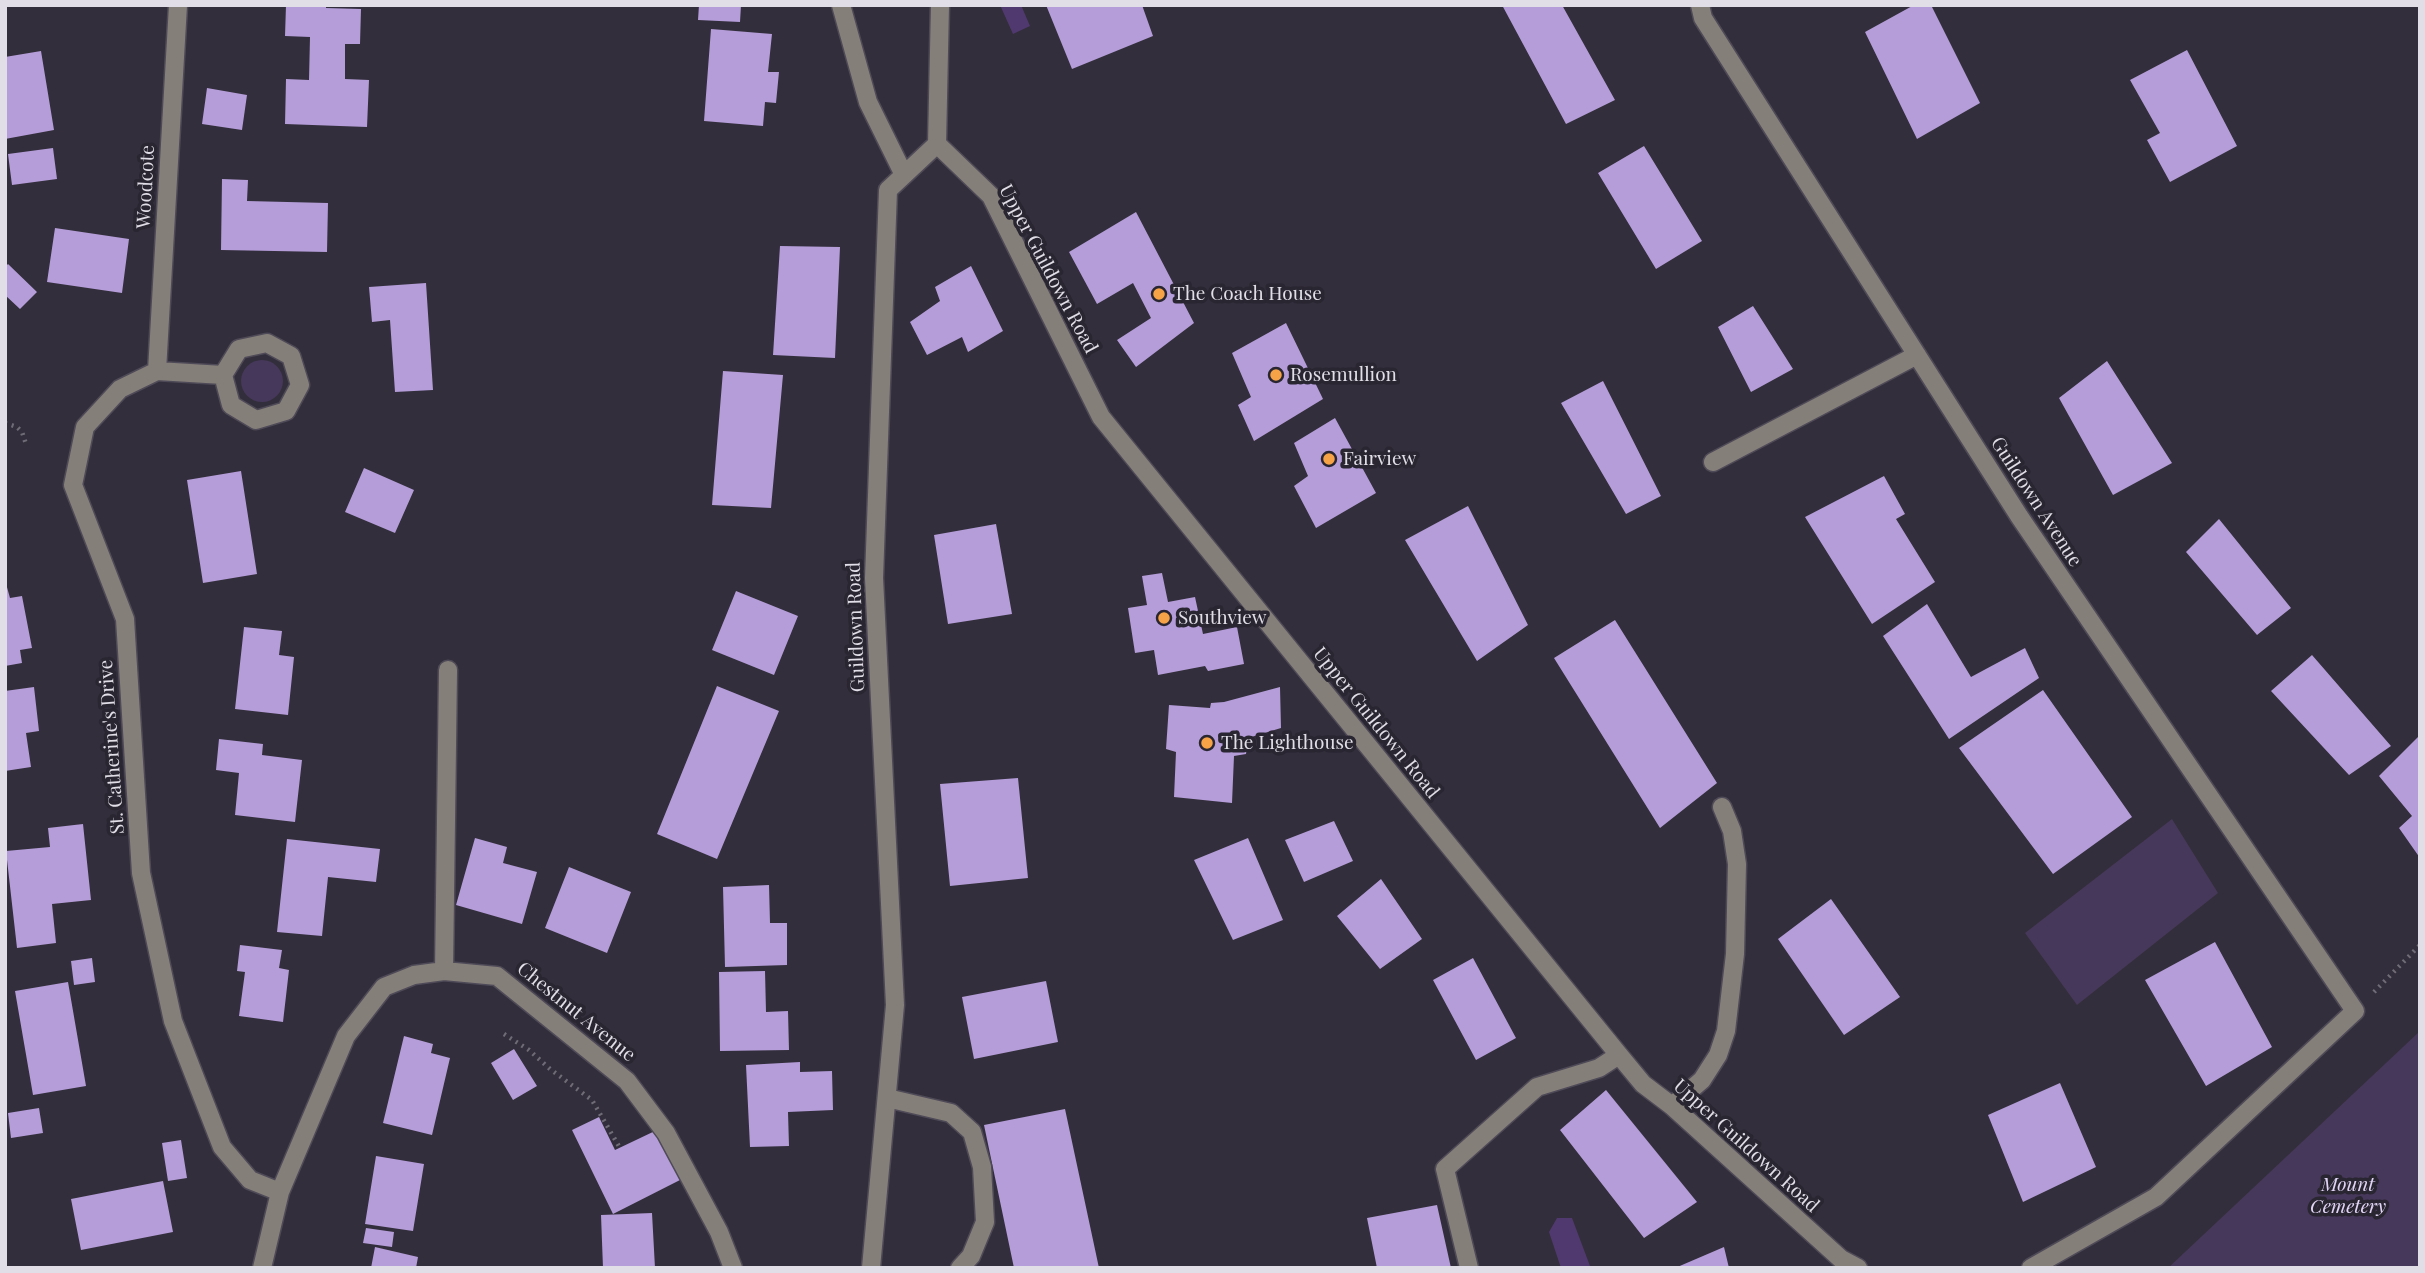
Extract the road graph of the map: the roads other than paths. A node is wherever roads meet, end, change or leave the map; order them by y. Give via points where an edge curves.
1 (178, 5) edge
2 (841, 5) edge
3 (940, 5) edge
4 (1700, 5) edge
5 (937, 144) junction
6 (904, 175) junction
7 (1917, 355) junction
8 (157, 371) junction
9 (223, 375) junction
10 (1713, 463) dead end
11 (448, 670) dead end
12 (1722, 807) dead end
13 (444, 971) junction
14 (1619, 1055) junction
15 (887, 1098) junction
16 (1672, 1106) junction
17 (280, 1192) junction
18 (262, 1268) edge
19 (733, 1268) edge
20 (871, 1268) edge
21 (960, 1268) edge
22 (1469, 1268) edge
23 (1858, 1268) edge
24 (2031, 1268) edge

1 - 8 street, Woodcote
2 - 6 street via 868,102
3 - 5 street
4 - 7 street, Guildown Avenue via 1703,18
5 - 6 street, Guildown Road
5 - 14 street, Upper Guildown Road via 991,196 1101,417
6 - 15 street, Guildown Road via 888,190 873,578 895,1005
7 - 10 street
7 - 24 street, Guildown Avenue via 2026,528 2355,1011 2156,1197
8 - 9 street, St. Catherine's Drive
8 - 17 street, St. Catherine's Drive via 120,389 85,427 73,485 125,619 141,873 173,1021 222,1147 250,1180
9 - 9 street via 239,349 267,343 291,356 300,385 286,411 256,419 231,405
11 - 13 street
12 - 16 street via 1732,831 1737,864 1735,954 1726,1031 1702,1080
13 - 17 street, Chestnut Avenue via 414,975 384,987 346,1036
13 - 19 street, Chestnut Avenue via 497,976 627,1080 666,1133
14 - 16 street, Upper Guildown Road via 1643,1084
14 - 22 street via 1599,1068 1536,1087 1445,1169
15 - 20 street, Guildown Road
15 - 21 street via 951,1112 972,1132 982,1167 985,1222 971,1256
16 - 23 street, Upper Guildown Road via 1841,1259
17 - 18 street, Chestnut Avenue

